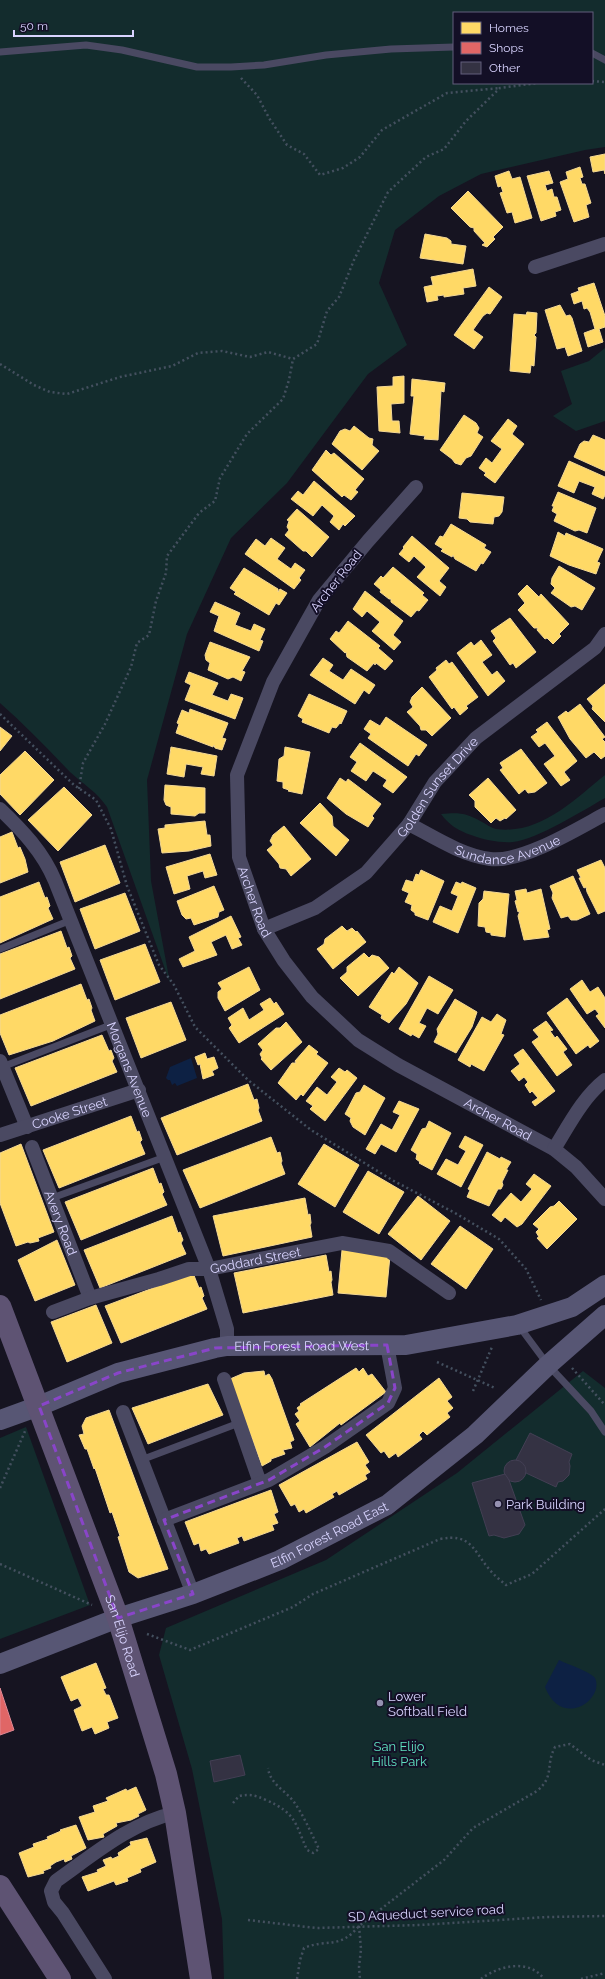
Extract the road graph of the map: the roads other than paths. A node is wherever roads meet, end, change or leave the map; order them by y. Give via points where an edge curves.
1 (453, 47) edge
2 (0, 52) edge
3 (593, 54) edge
4 (605, 60) edge
5 (605, 244) edge
6 (535, 267) dead end
7 (416, 487) dead end
8 (605, 634) edge
9 (0, 809) edge
10 (605, 814) edge
11 (408, 824) junction
12 (71, 920) junction
13 (264, 929) junction
14 (0, 949) edge
15 (113, 1024) junction
16 (1, 1064) edge
17 (605, 1080) edge
18 (139, 1090) junction
19 (27, 1127) junction
20 (0, 1135) edge
21 (32, 1147) dead end
22 (554, 1149) junction
23 (165, 1157) junction
24 (52, 1198) junction
25 (605, 1199) edge
26 (209, 1269) junction
27 (605, 1284) edge
28 (450, 1293) dead end
29 (90, 1298) junction
30 (0, 1306) edge
31 (54, 1312) dead end
32 (605, 1315) edge
33 (517, 1324) junction
34 (388, 1345) junction
35 (227, 1346) junction
36 (548, 1365) junction
37 (224, 1379) dead end
38 (39, 1406) junction
39 (123, 1412) dead end
40 (0, 1420) edge
41 (239, 1423) junction
42 (605, 1432) edge
43 (141, 1460) junction
44 (260, 1483) junction
45 (164, 1520) junction
46 (193, 1594) junction
47 (118, 1618) junction
48 (0, 1664) edge
49 (175, 1813) junction
50 (0, 1886) edge
51 (60, 1979) edge
52 (105, 1979) edge
53 (200, 1979) edge

1 - 2 lane via 391,49 231,67 197,67 122,50 86,45
3 - 4 lane
5 - 6 street
7 - 13 street, Archer Road via 319,600 273,682 237,775 239,857
8 - 11 street, Golden Sunset Drive via 595,648 476,738 435,782
9 - 12 street, Morgans Avenue via 48,863
10 - 11 street, Sundance Avenue via 520,855 491,859 463,851
11 - 13 street, Golden Sunset Drive via 366,873 315,908
12 - 14 lane
12 - 15 street, Morgans Avenue
13 - 22 street, Archer Road via 312,998 358,1040 398,1065
15 - 16 lane
15 - 18 street, Morgans Avenue
16 - 19 street
17 - 22 street via 596,1087 579,1109
18 - 19 street, Cooke Street
18 - 23 street, Morgans Avenue
19 - 20 street, Cooke Street
21 - 24 street, Avery Road
22 - 25 street, Archer Road via 576,1167
23 - 24 lane
23 - 26 street, Morgans Avenue
24 - 29 street, Avery Road
26 - 28 street, Goddard Street via 342,1243 389,1251
26 - 29 street, Goddard Street via 189,1268
26 - 35 street, Morgans Avenue via 227,1329
27 - 33 street, Elfin Forest Road West via 572,1307
29 - 31 street, Goddard Street
30 - 38 main road, San Elijo Road
32 - 36 street, Elfin Forest Road East
33 - 34 street, Elfin Forest Road West via 406,1345
33 - 36 lane
34 - 35 street, Elfin Forest Road West
34 - 44 street via 395,1388 388,1403 325,1447
35 - 38 street, Elfin Forest Road West via 118,1373
36 - 42 lane via 591,1411
36 - 46 street, Elfin Forest Road East via 474,1435 387,1505 280,1560
37 - 41 street
38 - 40 street, Elfin Forest Road West
38 - 47 main road, San Elijo Road
39 - 43 street
41 - 43 lane
41 - 44 street
43 - 45 street
44 - 45 street
45 - 46 street
46 - 47 street, Elfin Forest Road East
47 - 48 street, Elfin Forest Road East
47 - 49 main road, San Elijo Road via 166,1774
49 - 52 street via 157,1817 128,1831 56,1881 51,1891 54,1902
49 - 53 main road, San Elijo Road
50 - 51 main road

